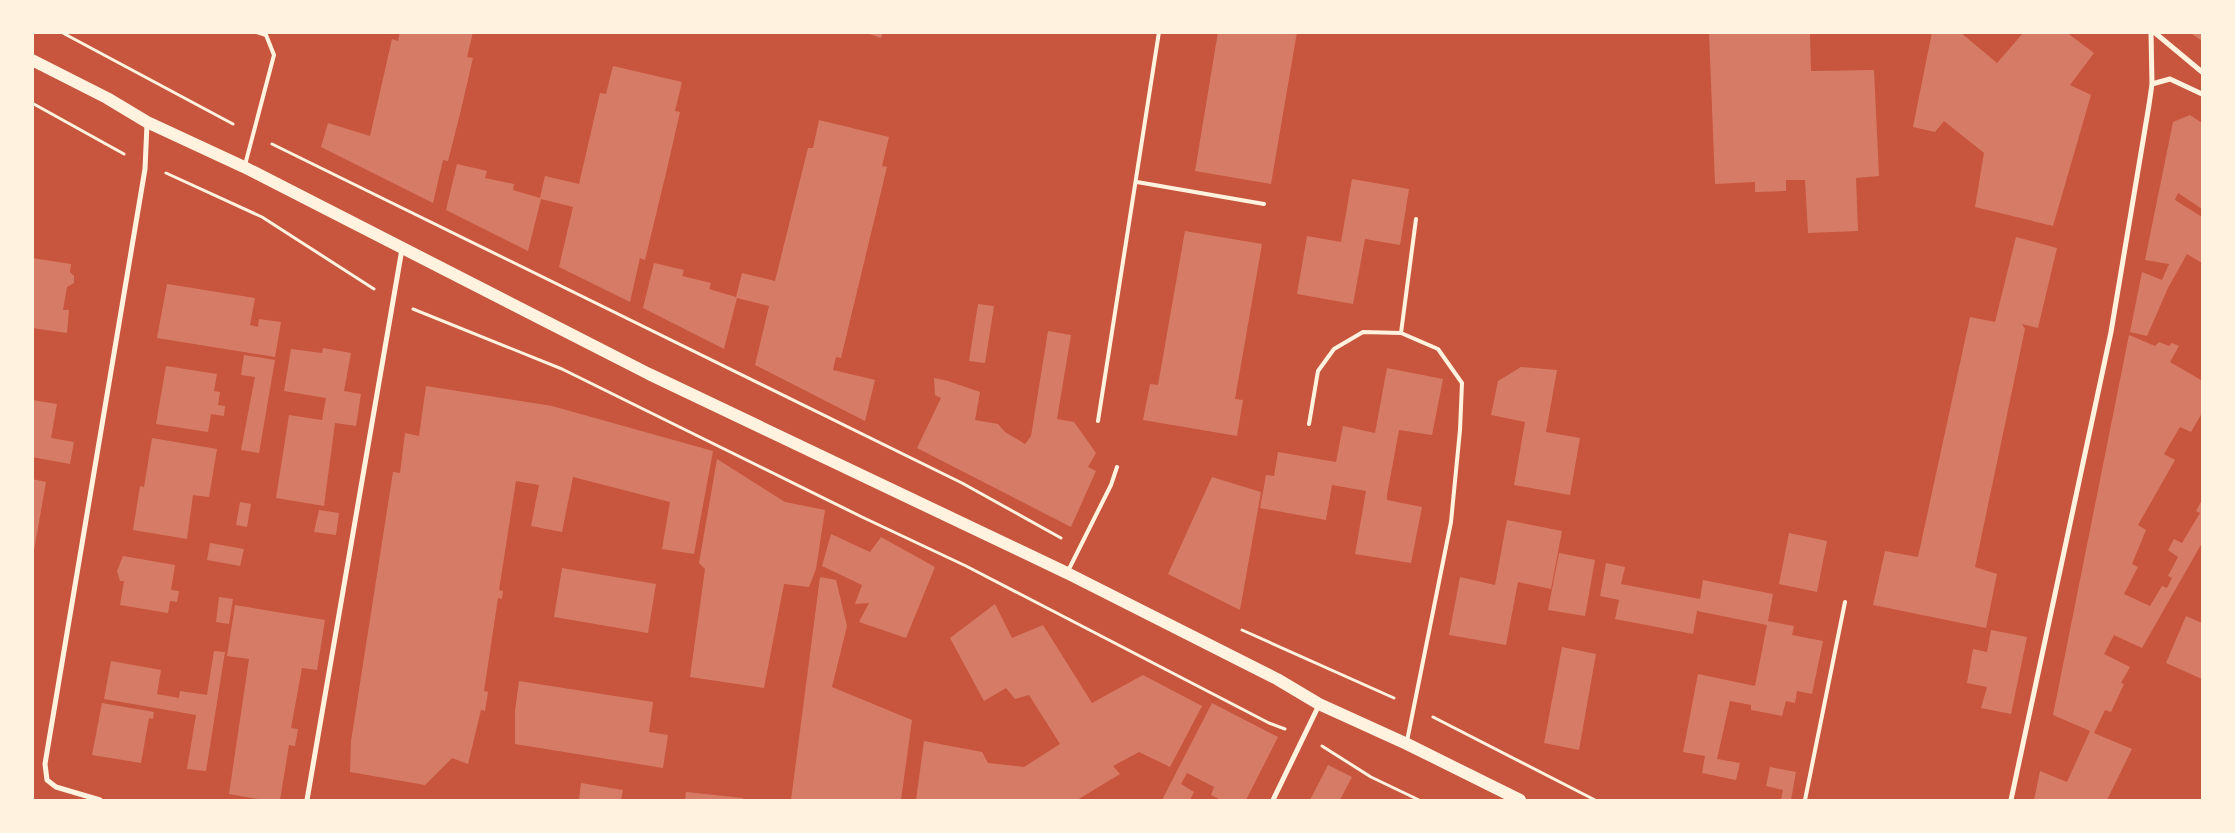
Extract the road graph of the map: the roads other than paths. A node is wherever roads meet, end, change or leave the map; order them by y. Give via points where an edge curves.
1 (257, 32) edge
2 (1160, 32) edge
3 (2152, 32) edge
4 (32, 60) edge
5 (2202, 72) edge
6 (2152, 84) junction
7 (2202, 94) edge
8 (147, 122) junction
9 (244, 167) junction
10 (1137, 182) junction
11 (1264, 204) dead end
12 (1416, 219) dead end
13 (402, 248) junction
14 (1401, 333) junction
15 (1098, 421) dead end
16 (1309, 424) dead end
17 (1117, 467) dead end
18 (1067, 572) junction
19 (1845, 602) dead end
20 (1319, 704) junction
21 (1407, 744) junction
22 (100, 800) edge
23 (307, 800) edge
24 (1273, 800) edge
25 (1520, 800) edge
26 (1805, 800) edge
27 (2012, 800) edge

1 - 9 lane via 266,35 274,55
2 - 10 lane
3 - 5 street
3 - 6 street
4 - 8 main road
6 - 7 street via 2170,79
6 - 27 street via 2111,332
8 - 9 main road
8 - 22 street via 145,164 45,764 47,780 56,787
9 - 13 main road
10 - 11 lane
10 - 15 lane
12 - 14 lane
13 - 18 main road via 649,374
13 - 23 street
14 - 16 lane via 1363,332 1334,349 1318,371
14 - 21 lane via 1438,349 1462,383 1451,522
17 - 18 lane
18 - 20 main road via 1277,679
19 - 26 lane
20 - 21 main road
20 - 24 street
21 - 25 main road

